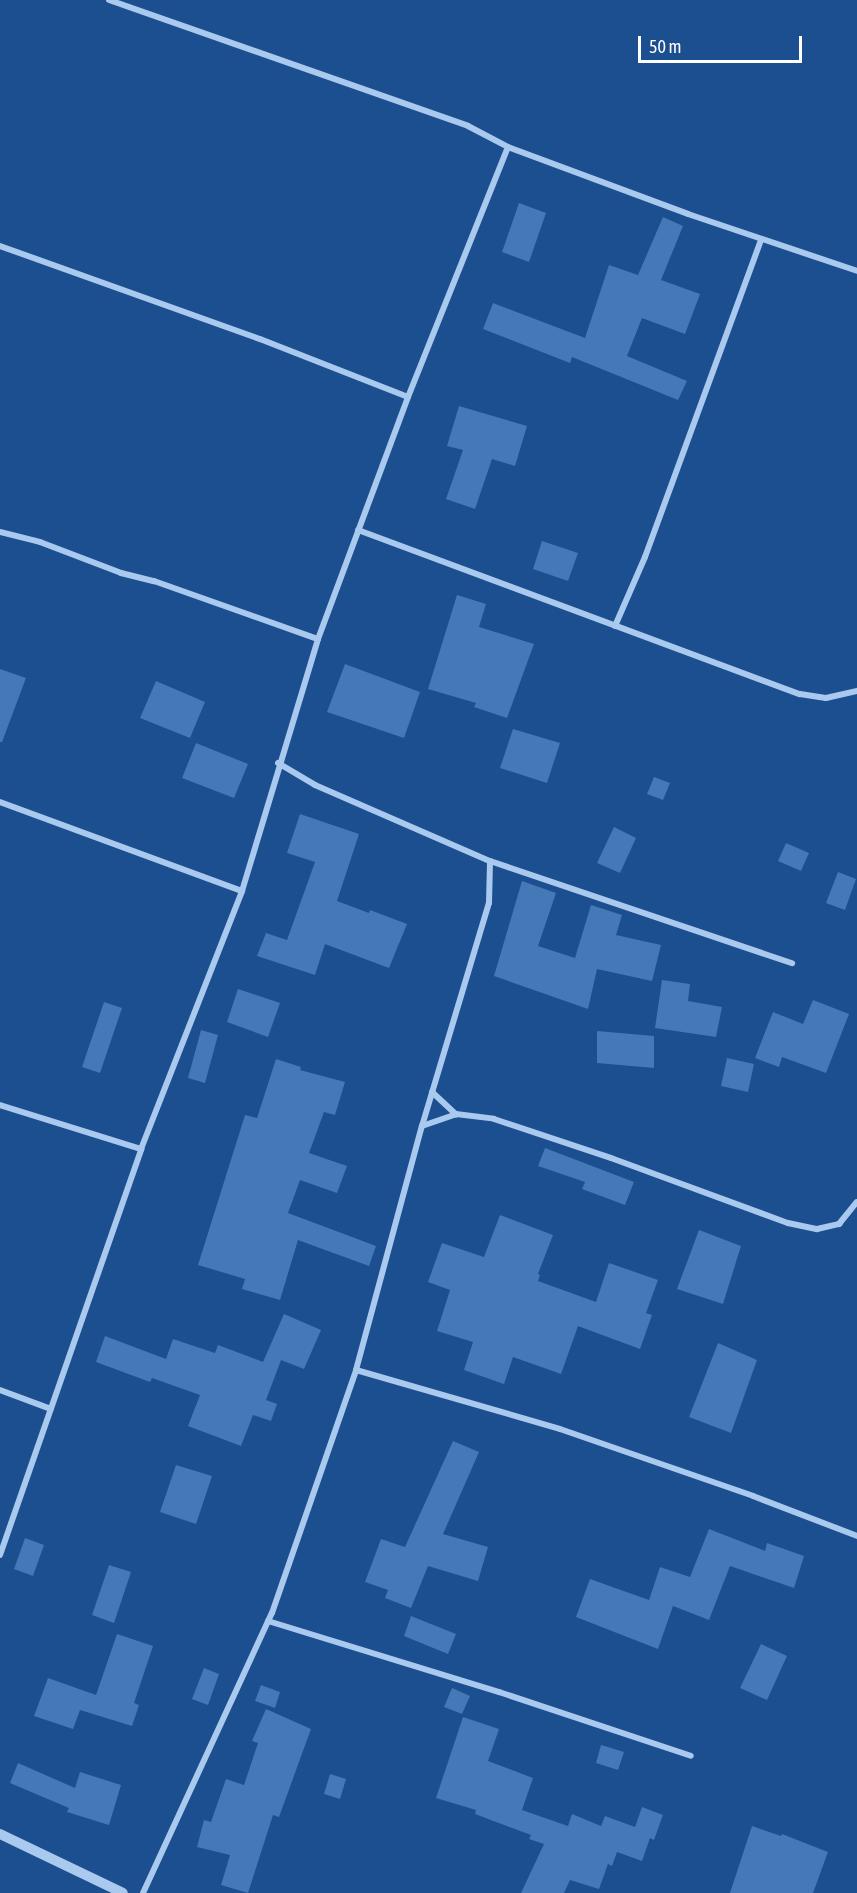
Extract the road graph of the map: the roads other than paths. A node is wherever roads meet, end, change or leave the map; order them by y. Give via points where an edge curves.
1 (109, 0) edge
2 (508, 147) junction
3 (761, 240) junction
4 (0, 246) edge
5 (857, 271) edge
6 (408, 397) junction
7 (358, 530) junction
8 (0, 532) edge
9 (615, 626) junction
10 (318, 639) junction
11 (857, 691) edge
12 (278, 764) junction
13 (0, 802) edge
14 (490, 861) junction
15 (242, 891) junction
16 (792, 963) dead end
17 (432, 1092) junction
18 (0, 1105) edge
19 (456, 1114) junction
20 (422, 1126) junction
21 (141, 1149) junction
22 (857, 1202) edge
23 (356, 1370) junction
24 (0, 1390) edge
25 (51, 1409) junction
26 (857, 1536) edge
27 (0, 1555) edge
28 (268, 1622) junction
29 (691, 1756) dead end
30 (0, 1834) edge
31 (123, 1893) edge
32 (143, 1893) edge

1 - 2 street via 468,126
2 - 3 street
2 - 6 street
3 - 5 street
3 - 9 street via 645,557
4 - 6 street via 260,339
6 - 7 street
7 - 9 street
7 - 10 street
8 - 10 street via 40,542
9 - 11 street via 800,694 826,698
10 - 12 street
12 - 14 street via 315,785
12 - 15 street
13 - 15 street
14 - 16 street
14 - 17 street via 489,903
15 - 21 street
17 - 19 street
17 - 20 street
18 - 21 street
19 - 20 street
19 - 22 street via 494,1119 531,1131 788,1223 817,1229 839,1224
20 - 23 street
21 - 25 street
23 - 26 street via 560,1429
23 - 28 street
24 - 25 street
25 - 27 street
28 - 29 street via 499,1692
28 - 32 street
30 - 31 street

